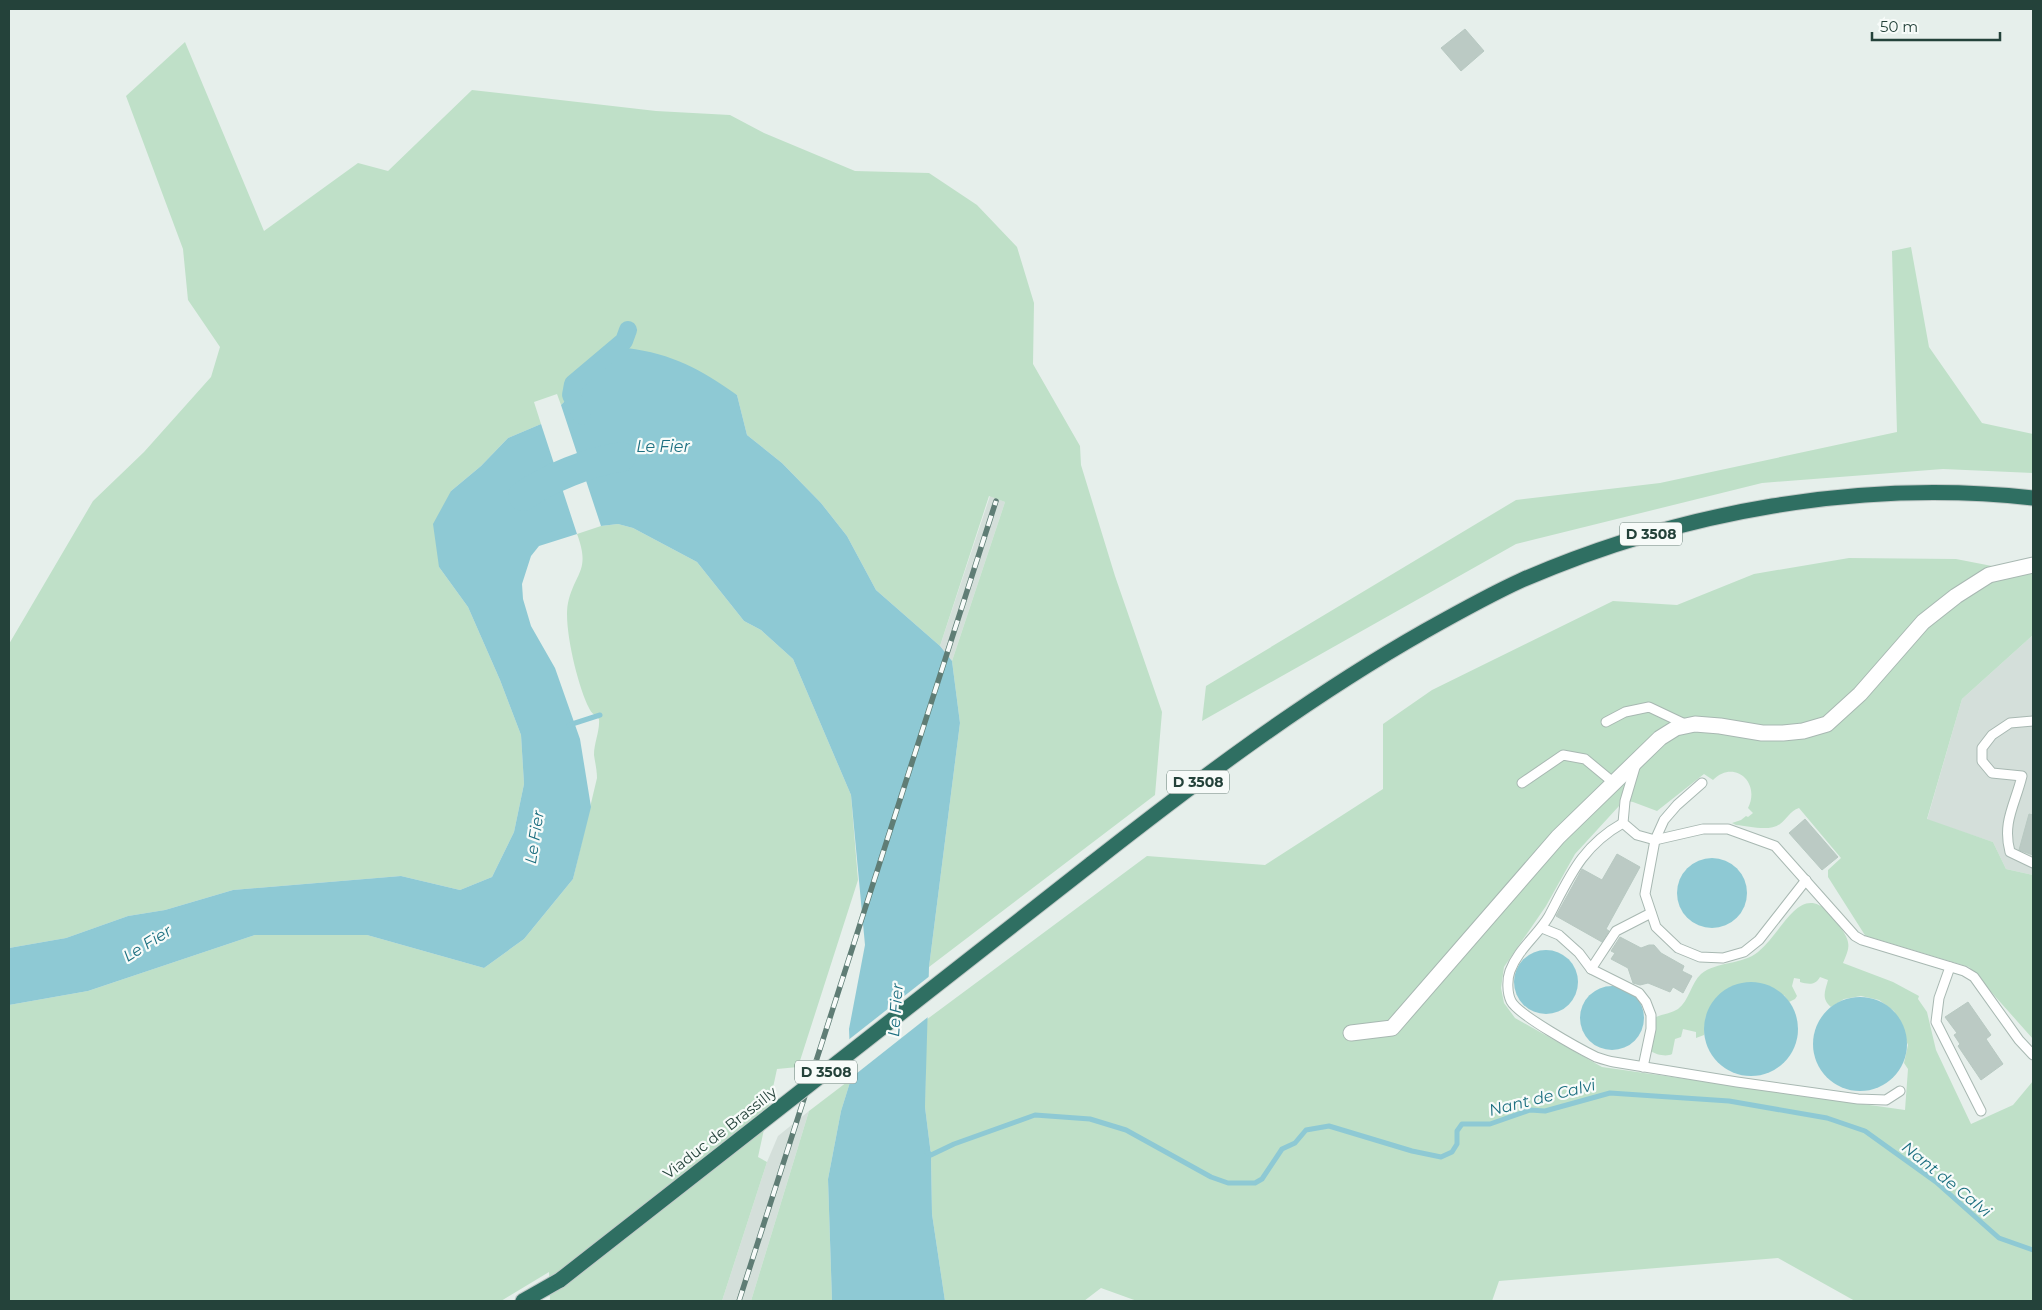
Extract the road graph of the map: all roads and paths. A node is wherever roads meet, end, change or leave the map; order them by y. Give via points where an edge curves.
1 (2033, 498) edge
2 (2033, 565) edge
3 (2033, 721) edge
4 (1606, 722) dead end
5 (1687, 726) junction
6 (1637, 760) junction
7 (1522, 783) dead end
8 (1614, 783) junction
9 (1702, 784) dead end
10 (1623, 822) junction
11 (1655, 840) junction
12 (2030, 862) edge
13 (1806, 880) junction
14 (1651, 913) junction
15 (1542, 928) junction
16 (1950, 967) junction
17 (1591, 969) junction
18 (1351, 1033) dead end
19 (2033, 1055) edge
20 (1643, 1067) junction
21 (1900, 1090) dead end
22 (1981, 1111) dead end
23 (560, 1280) junction
24 (523, 1301) edge
25 (537, 1301) edge

1 - 23 highway, Viaduc de Brassilly / D 3508, bridge via 1944,493 1873,495 1796,502 1729,514 1580,556 1471,605 1387,652 1306,704 1165,806
2 - 5 street via 1989,576 1956,596 1923,622 1860,694 1828,724 1783,733 1695,724
3 - 12 lane via 2010,723 1992,735 1982,748 1982,761 1992,773 2022,776 2006,838 2010,852
4 - 5 lane via 1625,712 1649,706
5 - 6 street via 1676,728 1660,738
6 - 8 street
6 - 10 lane via 1625,801
7 - 8 lane via 1563,754 1585,759
8 - 18 street via 1552,844 1392,1028
9 - 11 lane via 1664,820
10 - 11 lane via 1637,835
10 - 15 lane via 1591,845
11 - 13 lane via 1703,828 1728,829 1776,846
11 - 14 lane via 1645,894
13 - 14 lane via 1759,940 1744,952 1723,958 1700,957 1678,948 1656,927
13 - 16 lane via 1855,936
14 - 17 lane via 1616,931
15 - 17 lane via 1559,935
15 - 20 lane via 1516,958 1508,986 1511,1001 1521,1013 1597,1057
16 - 19 lane via 1974,977
16 - 22 lane via 1939,998 1936,1022
17 - 20 lane via 1639,993 1646,1002 1651,1015 1651,1029
20 - 21 lane via 1858,1099 1886,1100
23 - 24 highway, D 3508
23 - 25 highway, D 3508

